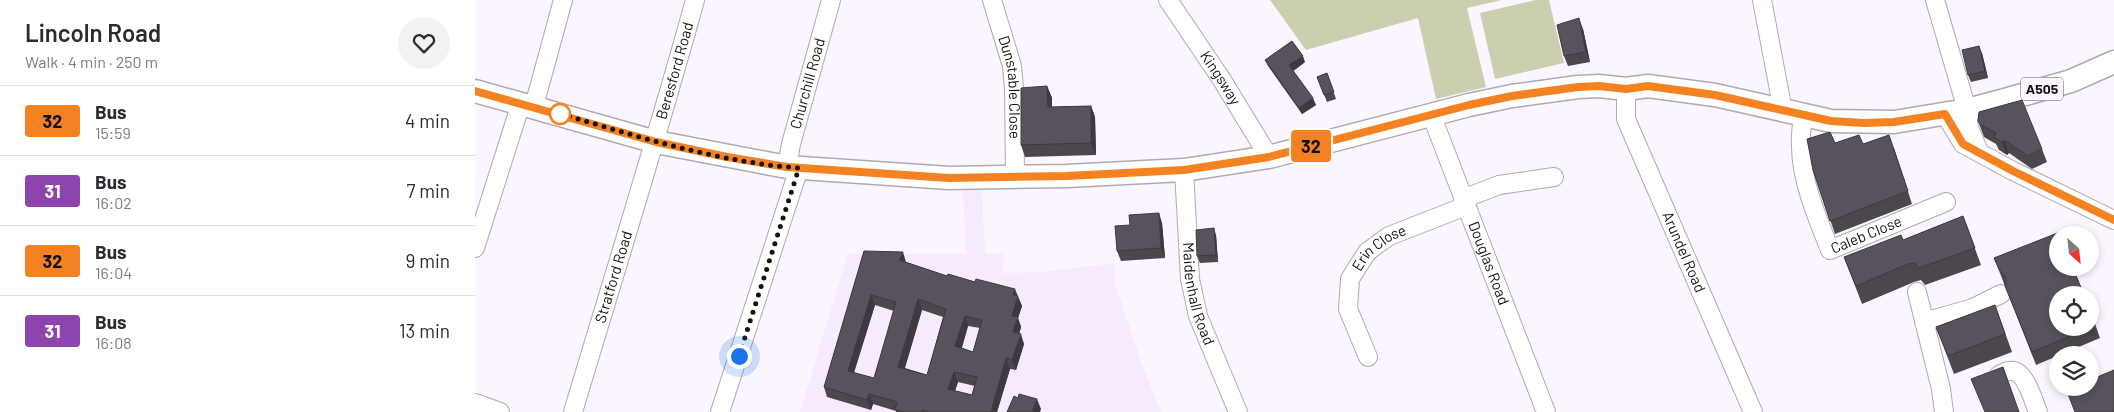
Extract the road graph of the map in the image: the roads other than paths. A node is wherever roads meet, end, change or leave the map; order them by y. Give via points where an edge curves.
1 (563, 0) edge
2 (695, 0) edge
3 (831, 0) edge
4 (993, 0) edge
5 (1168, 0) edge
6 (1762, 0) edge
7 (1935, 0) edge
8 (2114, 62) edge
9 (1626, 89) junction
10 (475, 91) edge
11 (527, 105) junction
12 (1967, 110) junction
13 (1793, 113) junction
14 (1431, 114) junction
15 (1945, 114) junction
16 (656, 142) junction
17 (1979, 152) junction
18 (1269, 157) junction
19 (793, 167) junction
20 (1184, 170) junction
21 (1015, 177) junction
22 (1554, 177) dead end
23 (1464, 202) junction
24 (1946, 202) dead end
25 (2114, 220) edge
26 (475, 248) edge
27 (1917, 292) dead end
28 (2001, 294) dead end
29 (1924, 322) junction
30 (1368, 357) dead end
31 (1998, 376) edge
32 (475, 404) edge
33 (500, 412) edge
34 (573, 412) edge
35 (720, 412) edge
36 (1238, 412) edge
37 (1546, 412) edge
38 (1753, 412) edge
39 (1944, 412) edge
40 (2038, 412) edge

1 - 11 street
2 - 16 street, Beresford Road
3 - 19 street, Churchill Road via 791,144
4 - 21 street, Dunstable Close via 1012,66
5 - 18 street, Kingsway
6 - 13 street
7 - 12 street
8 - 12 main road, A505 via 2071,80
9 - 13 main road, A505 via 1648,86 1715,95
9 - 14 main road, A505 via 1578,87 1512,96
9 - 38 street, Arundel Road via 1626,119
10 - 11 main road, A505
11 - 16 main road, A505
11 - 26 street
12 - 15 main road, A505
12 - 17 street via 1969,128
13 - 15 main road, A505 via 1831,121 1864,123
13 - 24 street, Caleb Close via 1805,176 1830,250
14 - 18 main road, A505
14 - 23 street, Douglas Road
15 - 17 street via 1963,144
16 - 19 main road, A505
16 - 34 street, Stratford Road
17 - 25 street
18 - 20 main road, A505
19 - 21 main road, A505 via 949,178
19 - 35 street, Churchill Road
20 - 21 main road, A505
20 - 36 street, Maidenhall Road via 1190,279 1199,316
22 - 23 street, Erin Close via 1499,185
23 - 30 street, Erin Close via 1389,236 1367,252 1350,279 1349,309
23 - 37 street, Douglas Road
27 - 29 street
28 - 29 street via 1973,308
29 - 39 street
31 - 40 street via 2010,370 2018,372 2024,378
32 - 33 street

